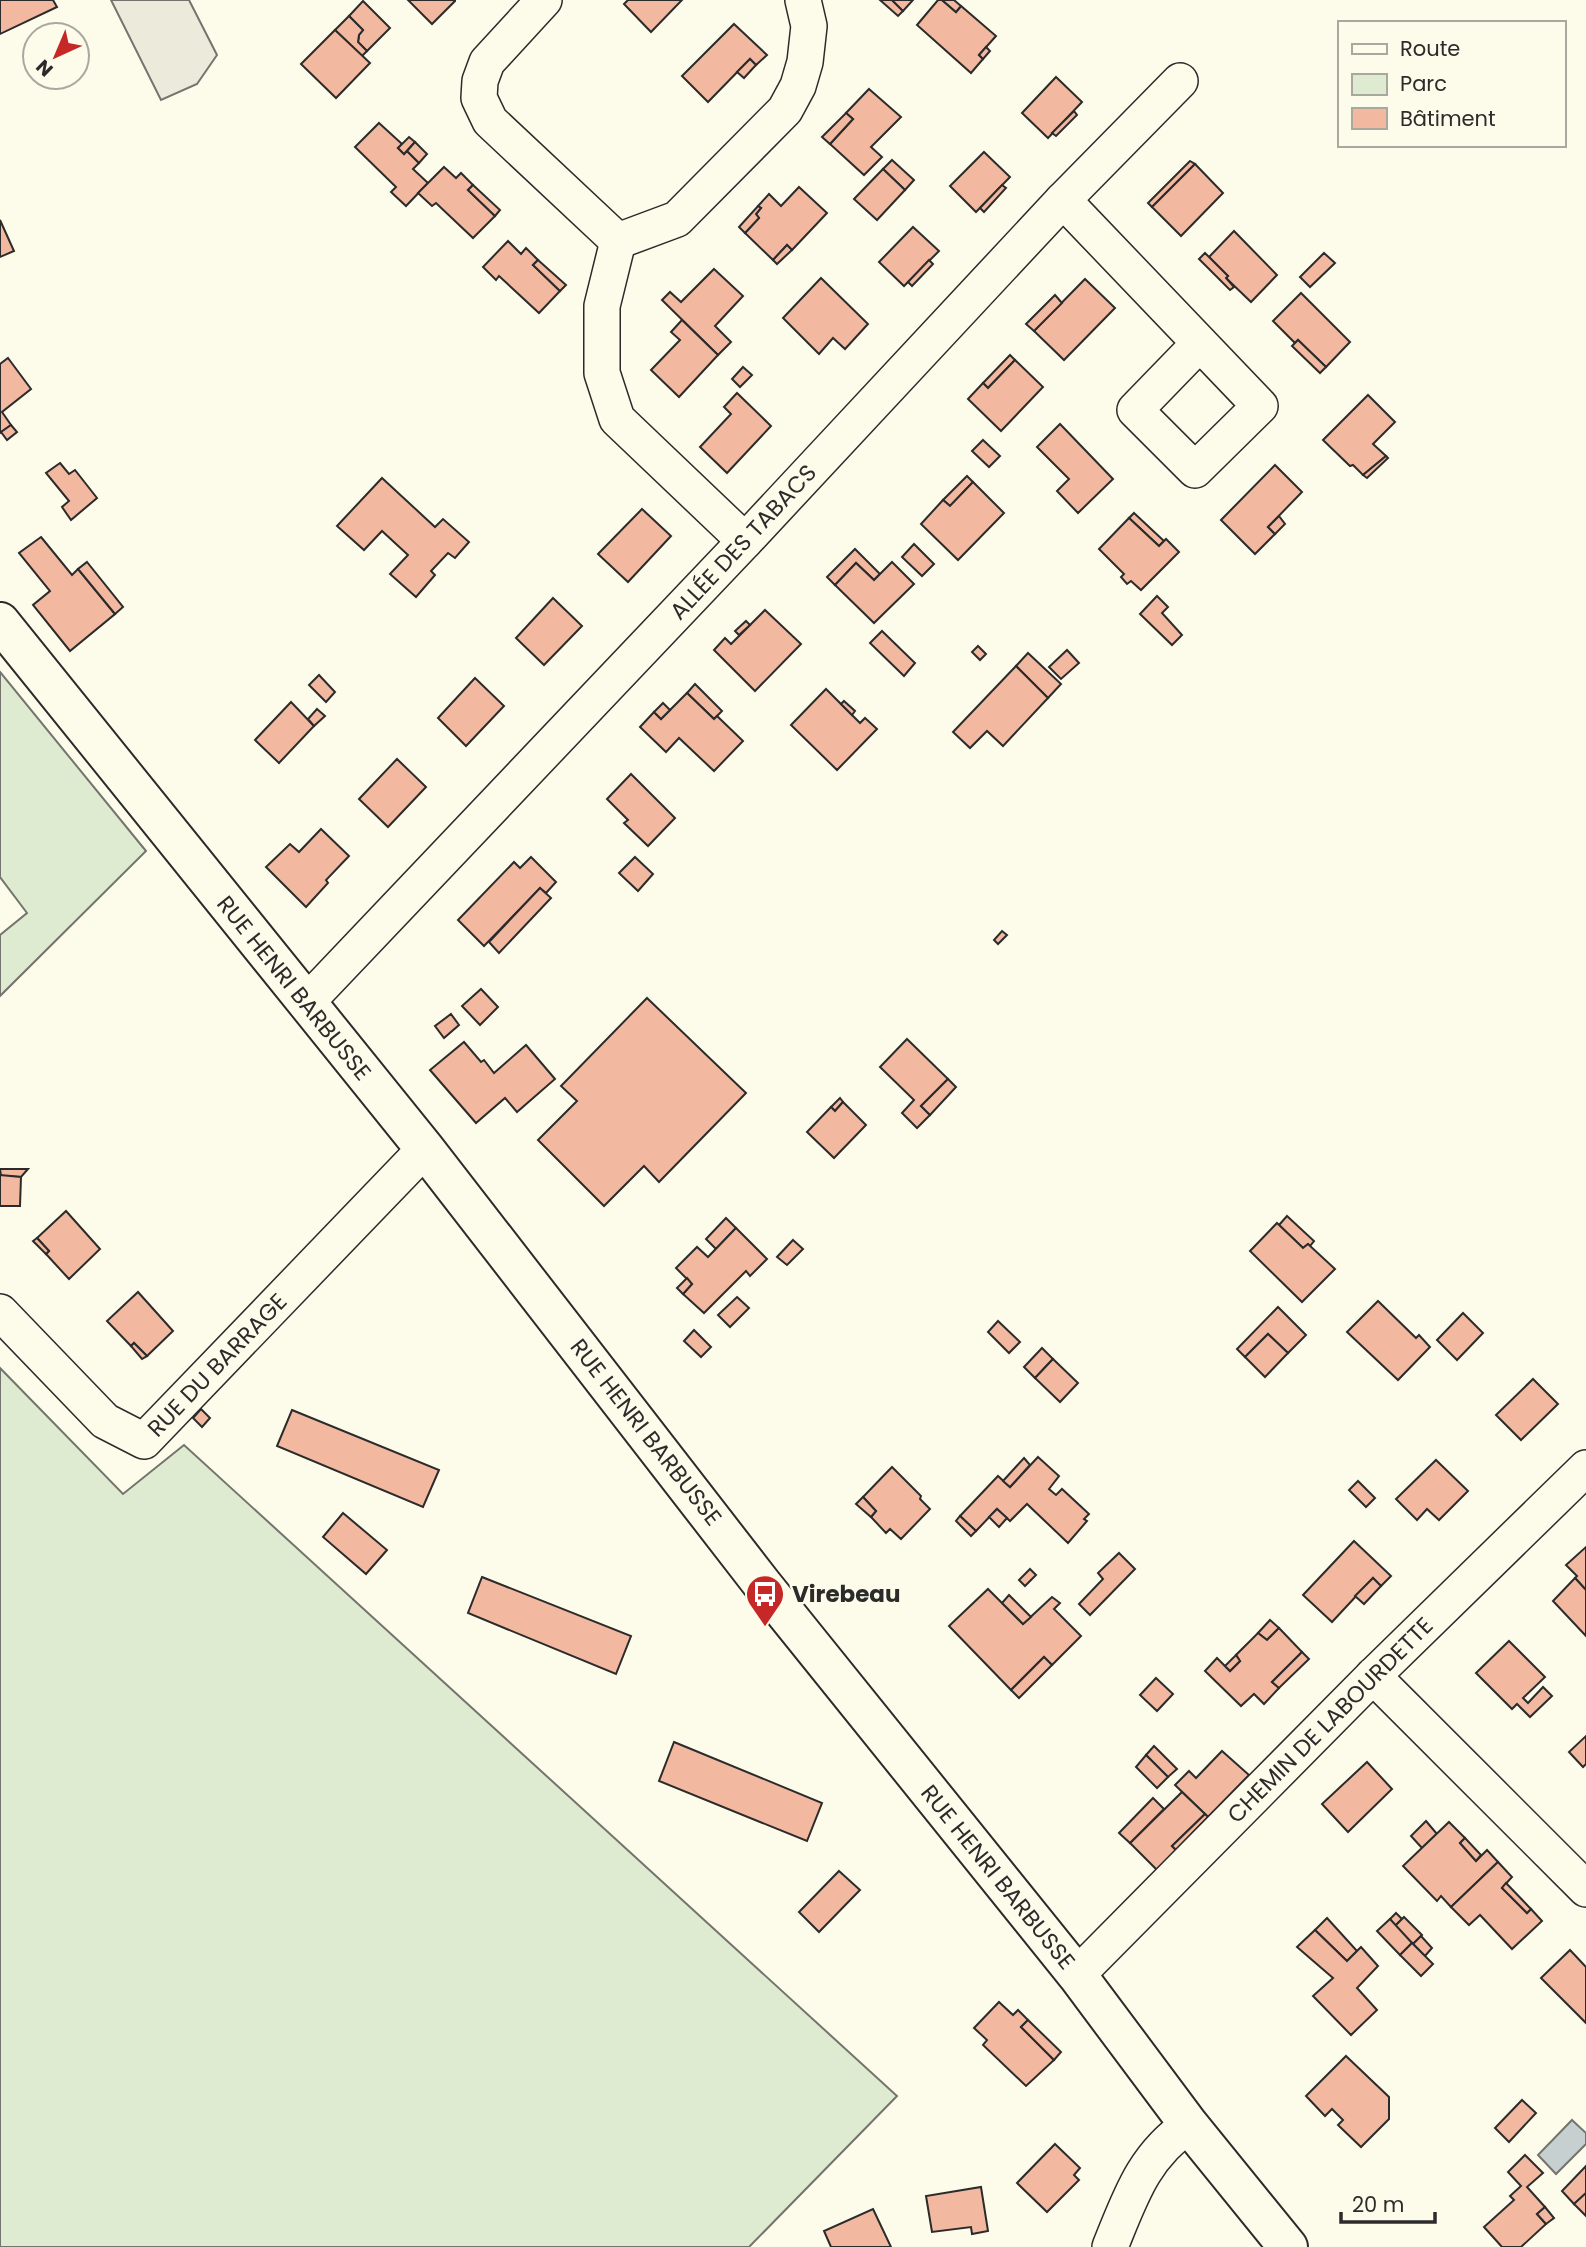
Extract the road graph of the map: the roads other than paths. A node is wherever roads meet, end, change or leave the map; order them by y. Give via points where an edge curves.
1 (544, 0) edge
2 (803, 0) edge
3 (1180, 81) dead end
4 (1063, 200) junction
5 (618, 241) junction
6 (1199, 344) dead end
7 (745, 541) junction
8 (0, 622) edge
9 (306, 1003) junction
10 (425, 1149) junction
11 (0, 1312) edge
12 (1586, 1468) edge
13 (1374, 1676) junction
14 (1586, 1889) edge
15 (1077, 1976) junction
16 (1189, 2125) junction
17 (1110, 2247) edge
18 (1288, 2247) edge

1 - 5 street via 486,62 479,99 490,121
2 - 5 street via 809,26 805,62 785,110 677,219
3 - 4 street, ALLÉE DES TABACS
4 - 6 street
4 - 7 street, ALLÉE DES TABACS
5 - 7 street via 602,306 602,373 617,419
7 - 9 street, ALLÉE DES TABACS
8 - 9 main road, RUE HENRI BARBUSSE
9 - 10 main road, RUE HENRI BARBUSSE
10 - 11 street, RUE DU BARRAGE via 144,1441 105,1422
10 - 15 main road, RUE HENRI BARBUSSE via 762,1584
12 - 13 street, CHEMIN DE LABOURDETTE
13 - 14 street
13 - 15 street, CHEMIN DE LABOURDETTE
15 - 16 main road, RUE HENRI BARBUSSE
16 - 17 street via 1153,2157
16 - 18 main road, RUE HENRI BARBUSSE

